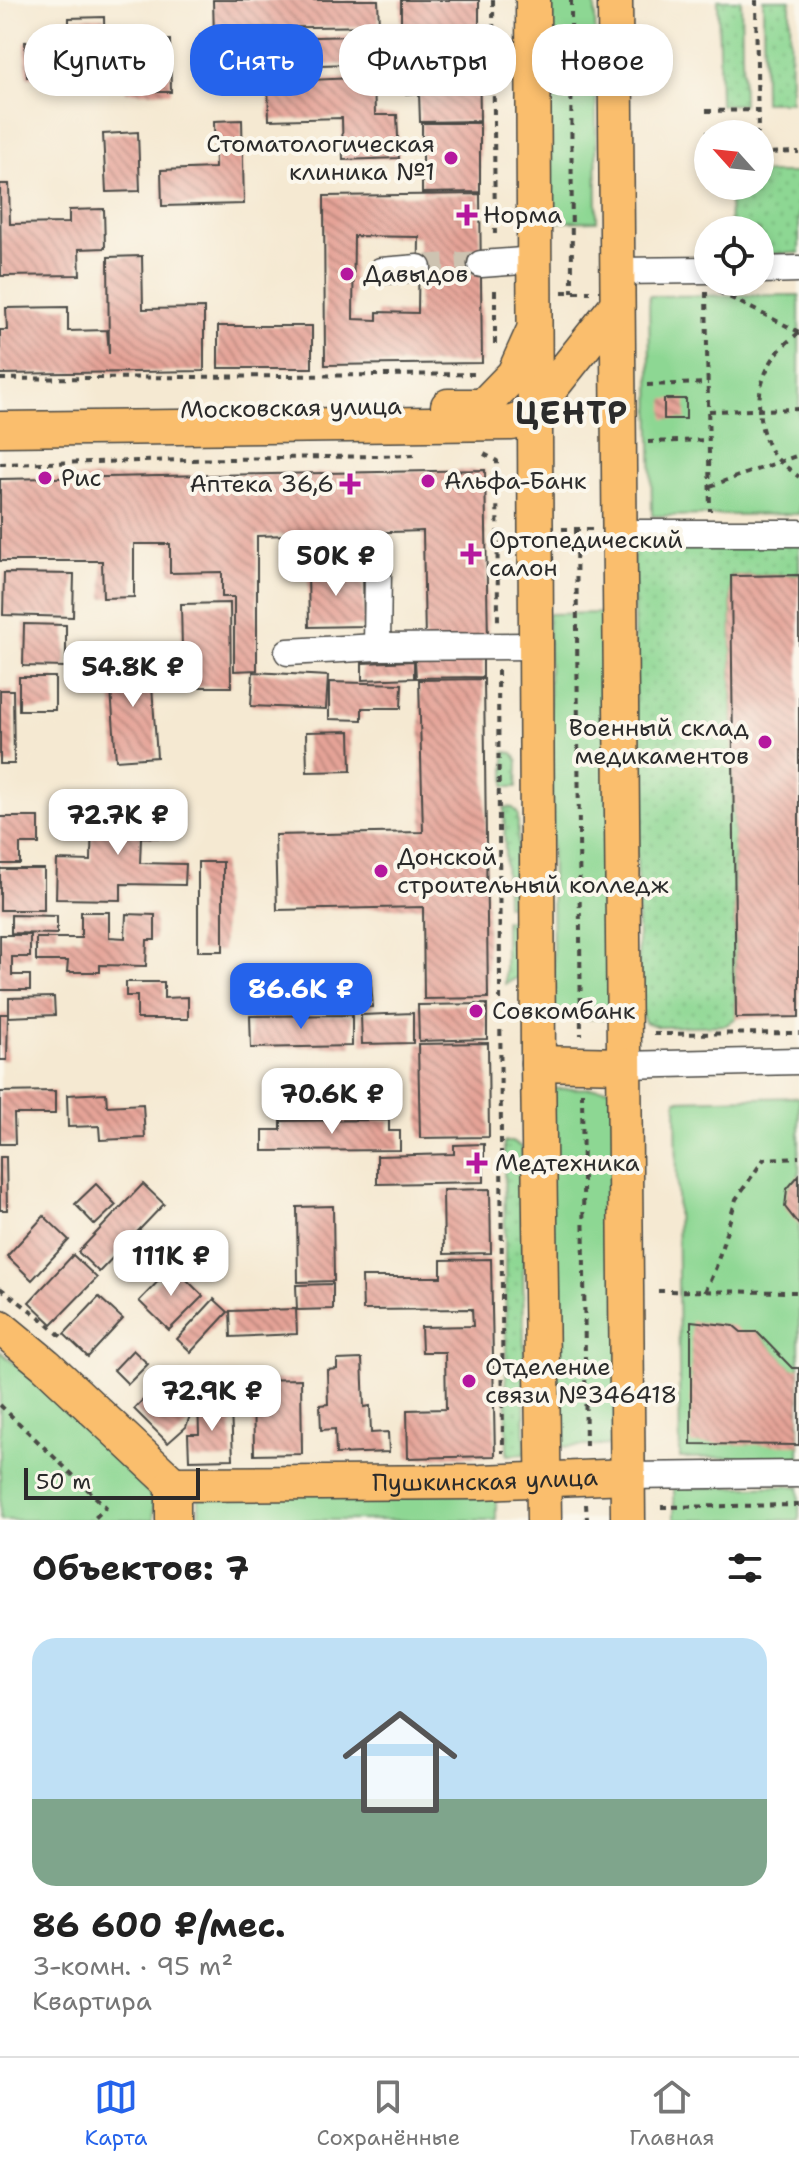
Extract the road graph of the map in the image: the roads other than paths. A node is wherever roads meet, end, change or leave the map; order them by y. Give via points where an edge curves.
1 (533, 0) edge
2 (615, 0) edge
3 (488, 263) tunnel mouth
4 (418, 268) tunnel mouth
5 (799, 269) edge
6 (381, 271) dead end
7 (774, 276) edge
8 (694, 282) edge
9 (617, 290) junction
10 (536, 292) junction
11 (536, 406) junction
12 (0, 412) edge
13 (483, 422) junction
14 (0, 429) edge
15 (535, 476) junction
16 (619, 533) junction
17 (799, 533) edge
18 (378, 569) dead end
19 (536, 646) junction
20 (377, 647) junction
21 (288, 652) dead end
22 (799, 1061) edge
23 (538, 1063) junction
24 (623, 1065) junction
25 (0, 1327) edge
26 (799, 1474) edge
27 (628, 1476) junction
28 (543, 1480) junction
29 (173, 1484) junction
30 (173, 1520) edge
31 (544, 1520) edge
32 (628, 1520) edge

1 - 10 main road
2 - 9 main road
3 - 10 street
4 - 6 street
5 - 7 street
8 - 9 street
9 - 11 main road, Московская улица
9 - 16 main road
10 - 11 main road
10 - 12 main road, Московская улица via 514,374 483,406
11 - 13 main road, Московская улица via 528,417 512,423
11 - 15 main road
13 - 14 main road, Московская улица
13 - 15 main road via 520,445
15 - 19 main road
16 - 17 street
16 - 24 main road
18 - 20 street
19 - 20 street
19 - 23 main road
20 - 21 street
22 - 24 street
23 - 24 main road
23 - 28 main road
24 - 27 main road
25 - 29 main road
26 - 27 street, Пушкинская улица
27 - 28 main road, Пушкинская улица
27 - 32 main road
28 - 29 main road, Пушкинская улица
28 - 31 main road
29 - 30 main road

